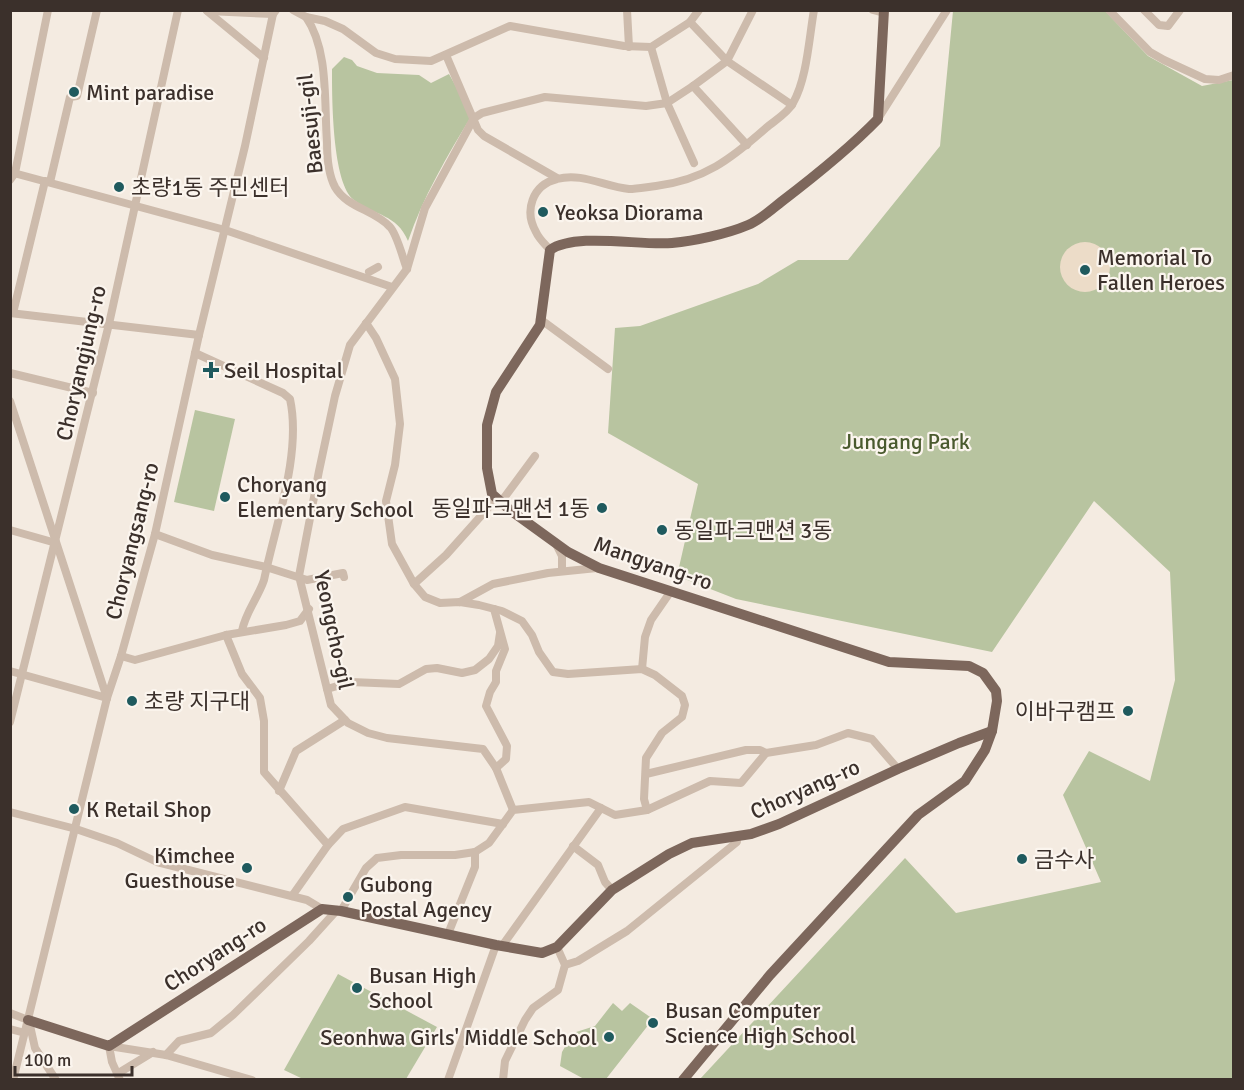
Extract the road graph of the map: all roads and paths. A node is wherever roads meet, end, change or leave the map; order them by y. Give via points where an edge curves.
1 (48, 10) edge
2 (97, 10) edge
3 (178, 10) edge
4 (293, 10) edge
5 (627, 10) edge
6 (699, 10) edge
7 (753, 10) edge
8 (814, 10) edge
9 (947, 10) edge
10 (1109, 10) edge
11 (1144, 10) edge
12 (1180, 10) edge
13 (206, 11) edge
14 (880, 11) edge
15 (274, 12) edge
16 (306, 17) junction
17 (690, 22) junction
18 (629, 46) junction
19 (651, 47) junction
20 (446, 55) junction
21 (264, 58) junction
22 (727, 61) junction
23 (1233, 75) edge
24 (693, 86) junction
25 (667, 103) junction
26 (792, 105) junction
27 (474, 118) junction
28 (878, 119) junction
29 (747, 145) junction
30 (694, 163) dead end
31 (12, 175) edge
32 (557, 178) junction
33 (47, 181) junction
34 (135, 204) junction
35 (225, 230) junction
36 (550, 250) junction
37 (378, 267) dead end
38 (407, 269) junction
39 (369, 272) dead end
40 (392, 287) junction
41 (12, 313) edge
42 (540, 319) junction
43 (366, 323) junction
44 (109, 324) junction
45 (199, 335) junction
46 (195, 353) junction
47 (608, 369) dead end
48 (10, 373) edge
49 (93, 393) junction
50 (10, 400) edge
51 (535, 456) dead end
52 (499, 500) junction
53 (10, 530) edge
54 (155, 534) junction
55 (56, 543) junction
56 (555, 543) junction
57 (266, 567) junction
58 (598, 568) junction
59 (562, 571) junction
60 (299, 576) junction
61 (344, 577) dead end
62 (414, 584) junction
63 (671, 591) junction
64 (459, 602) junction
65 (309, 609) junction
66 (494, 609) junction
67 (242, 631) junction
68 (500, 633) junction
69 (226, 635) junction
70 (121, 656) junction
71 (642, 669) junction
72 (10, 671) edge
73 (23, 674) junction
74 (327, 688) junction
75 (107, 698) junction
76 (345, 720) junction
77 (10, 722) edge
78 (992, 731) junction
79 (766, 753) junction
80 (496, 768) junction
81 (898, 769) junction
82 (645, 774) junction
83 (279, 791) junction
84 (601, 808) junction
85 (513, 810) junction
86 (646, 810) junction
87 (10, 812) edge
88 (503, 824) junction
89 (76, 829) junction
90 (736, 836) junction
91 (328, 845) junction
92 (573, 846) junction
93 (475, 852) junction
94 (612, 890) junction
95 (292, 896) junction
96 (322, 909) junction
97 (339, 910) junction
98 (448, 934) junction
99 (499, 945) junction
100 (557, 948) junction
101 (565, 965) junction
102 (10, 1013) edge
103 (28, 1020) junction
104 (10, 1029) edge
105 (25, 1033) junction
106 (110, 1046) junction
107 (153, 1052) junction
108 (166, 1054) junction
109 (119, 1077) edge
110 (13, 1080) edge
111 (56, 1080) edge
112 (252, 1080) edge
113 (448, 1080) edge
114 (502, 1080) edge
115 (683, 1080) edge

1 - 31 street
2 - 33 street via 77,96 70,98
3 - 34 street, Choryangjung-ro
4 - 16 street
5 - 18 street
6 - 17 street
7 - 22 street
8 - 26 street via 805,63
9 - 28 street
10 - 23 street via 1150,52 1164,60 1205,79
11 - 12 street via 1160,25 1168,26
13 - 15 street
13 - 21 street
14 - 28 main road
15 - 21 street, Choryangsang-ro
16 - 20 street via 343,29 376,53 395,60 431,61
16 - 38 street, Baesuji-gil via 313,27 325,84 328,163 336,187 347,200 392,228
17 - 19 street
17 - 22 street
18 - 19 street
18 - 20 street via 510,26
19 - 25 street
20 - 27 street
21 - 35 street, Choryangsang-ro
22 - 24 street
22 - 26 street
24 - 25 street
24 - 29 street
25 - 27 street via 646,106 545,97
25 - 30 street
26 - 29 street
27 - 32 street via 484,136
27 - 38 street, Yeongcho-gil via 425,208
28 - 36 main road via 855,142 749,225 672,243 563,243
29 - 32 street via 716,167 676,183 629,189 587,179
31 - 33 street
32 - 36 street via 543,185 530,205 536,234
33 - 34 street
33 - 41 street
34 - 35 street
34 - 44 street, Choryangjung-ro
35 - 40 street
35 - 45 street, Choryangsang-ro
36 - 42 main road
37 - 39 street
38 - 40 street, Yeongcho-gil
40 - 43 street, Yeongcho-gil
41 - 44 street
42 - 47 street
42 - 52 main road via 496,392 488,425 487,468 492,494
43 - 60 street, Yeongcho-gil via 350,345 335,396
43 - 62 street via 395,379 400,424 386,501 392,544
44 - 45 street
44 - 49 street, Choryangjung-ro
45 - 46 street, Choryangsang-ro
46 - 54 street, Choryangsang-ro
46 - 57 street via 290,399 290,464
48 - 49 street
49 - 55 street, Choryangjung-ro
50 - 55 street
51 - 52 street
52 - 56 main road, Mangyang-ro
52 - 62 street
53 - 55 street
54 - 57 street via 212,555
54 - 70 street, Choryangsang-ro
55 - 73 street, Choryangjung-ro
55 - 75 street
56 - 58 main road, Mangyang-ro
56 - 59 street via 562,556
57 - 60 street
57 - 67 street via 259,595
58 - 59 street
58 - 63 main road, Mangyang-ro
59 - 64 street via 493,584
60 - 61 street via 308,580 344,573
60 - 65 street, Yeongcho-gil
62 - 64 street via 425,597 440,603
63 - 71 street via 651,620
63 - 78 main road, Mangyang-ro via 889,662 969,666 983,673 996,691
64 - 66 street
65 - 67 street via 300,621
65 - 74 street, Yeongcho-gil
66 - 68 street
66 - 71 street via 522,621 553,672
67 - 69 street
68 - 74 street via 498,646 475,670 462,673 426,669 399,684 351,682
68 - 80 street via 505,649 486,706 507,746 506,759
69 - 70 street via 135,660
69 - 83 street via 242,674 260,698 264,772
70 - 75 street, Choryangsang-ro
71 - 82 street via 682,696 685,705 682,717 662,734 646,758
72 - 73 street
73 - 75 street
73 - 77 street, Choryangjung-ro
74 - 76 street, Yeongcho-gil via 331,705
75 - 89 street, Choryangsang-ro
76 - 80 street, Yeongcho-gil via 387,738 483,749
76 - 83 street via 296,751
78 - 81 main road, Choryang-ro
78 - 115 main road, Mangyang-ro via 965,781 918,816 770,975
79 - 81 street via 816,745 848,733 872,739
79 - 82 street via 747,750
79 - 86 street via 741,783 710,781
80 - 85 street, Yeongcho-gil
81 - 90 main road, Choryang-ro via 778,824
82 - 86 street
83 - 91 street
84 - 85 street via 589,802
84 - 86 street via 615,814
84 - 92 street
85 - 88 street
87 - 89 street
88 - 91 street via 405,807 343,829
88 - 93 street via 489,843
89 - 95 street via 157,862
89 - 103 street, Choryangsang-ro
90 - 94 main road, Choryang-ro via 692,843
90 - 101 street via 735,846 716,857 627,931
91 - 95 street
92 - 94 street via 598,865
92 - 99 street
93 - 97 street via 377,858
93 - 98 street via 475,867
94 - 100 main road, Choryang-ro
95 - 96 street
96 - 97 main road
96 - 106 main road, Choryang-ro
97 - 98 main road
97 - 108 street via 233,1015 211,1033 179,1041
98 - 99 main road
99 - 100 main road via 542,953
99 - 113 street
100 - 101 street
101 - 114 street via 558,990 533,1008 525,1020 505,1061
102 - 103 street
103 - 105 street, Choryangsang-ro
103 - 106 main road
103 - 111 street via 35,1048
104 - 105 street
105 - 110 street, Choryangsang-ro
106 - 107 street
106 - 109 street
107 - 108 street
107 - 109 street
108 - 112 street

